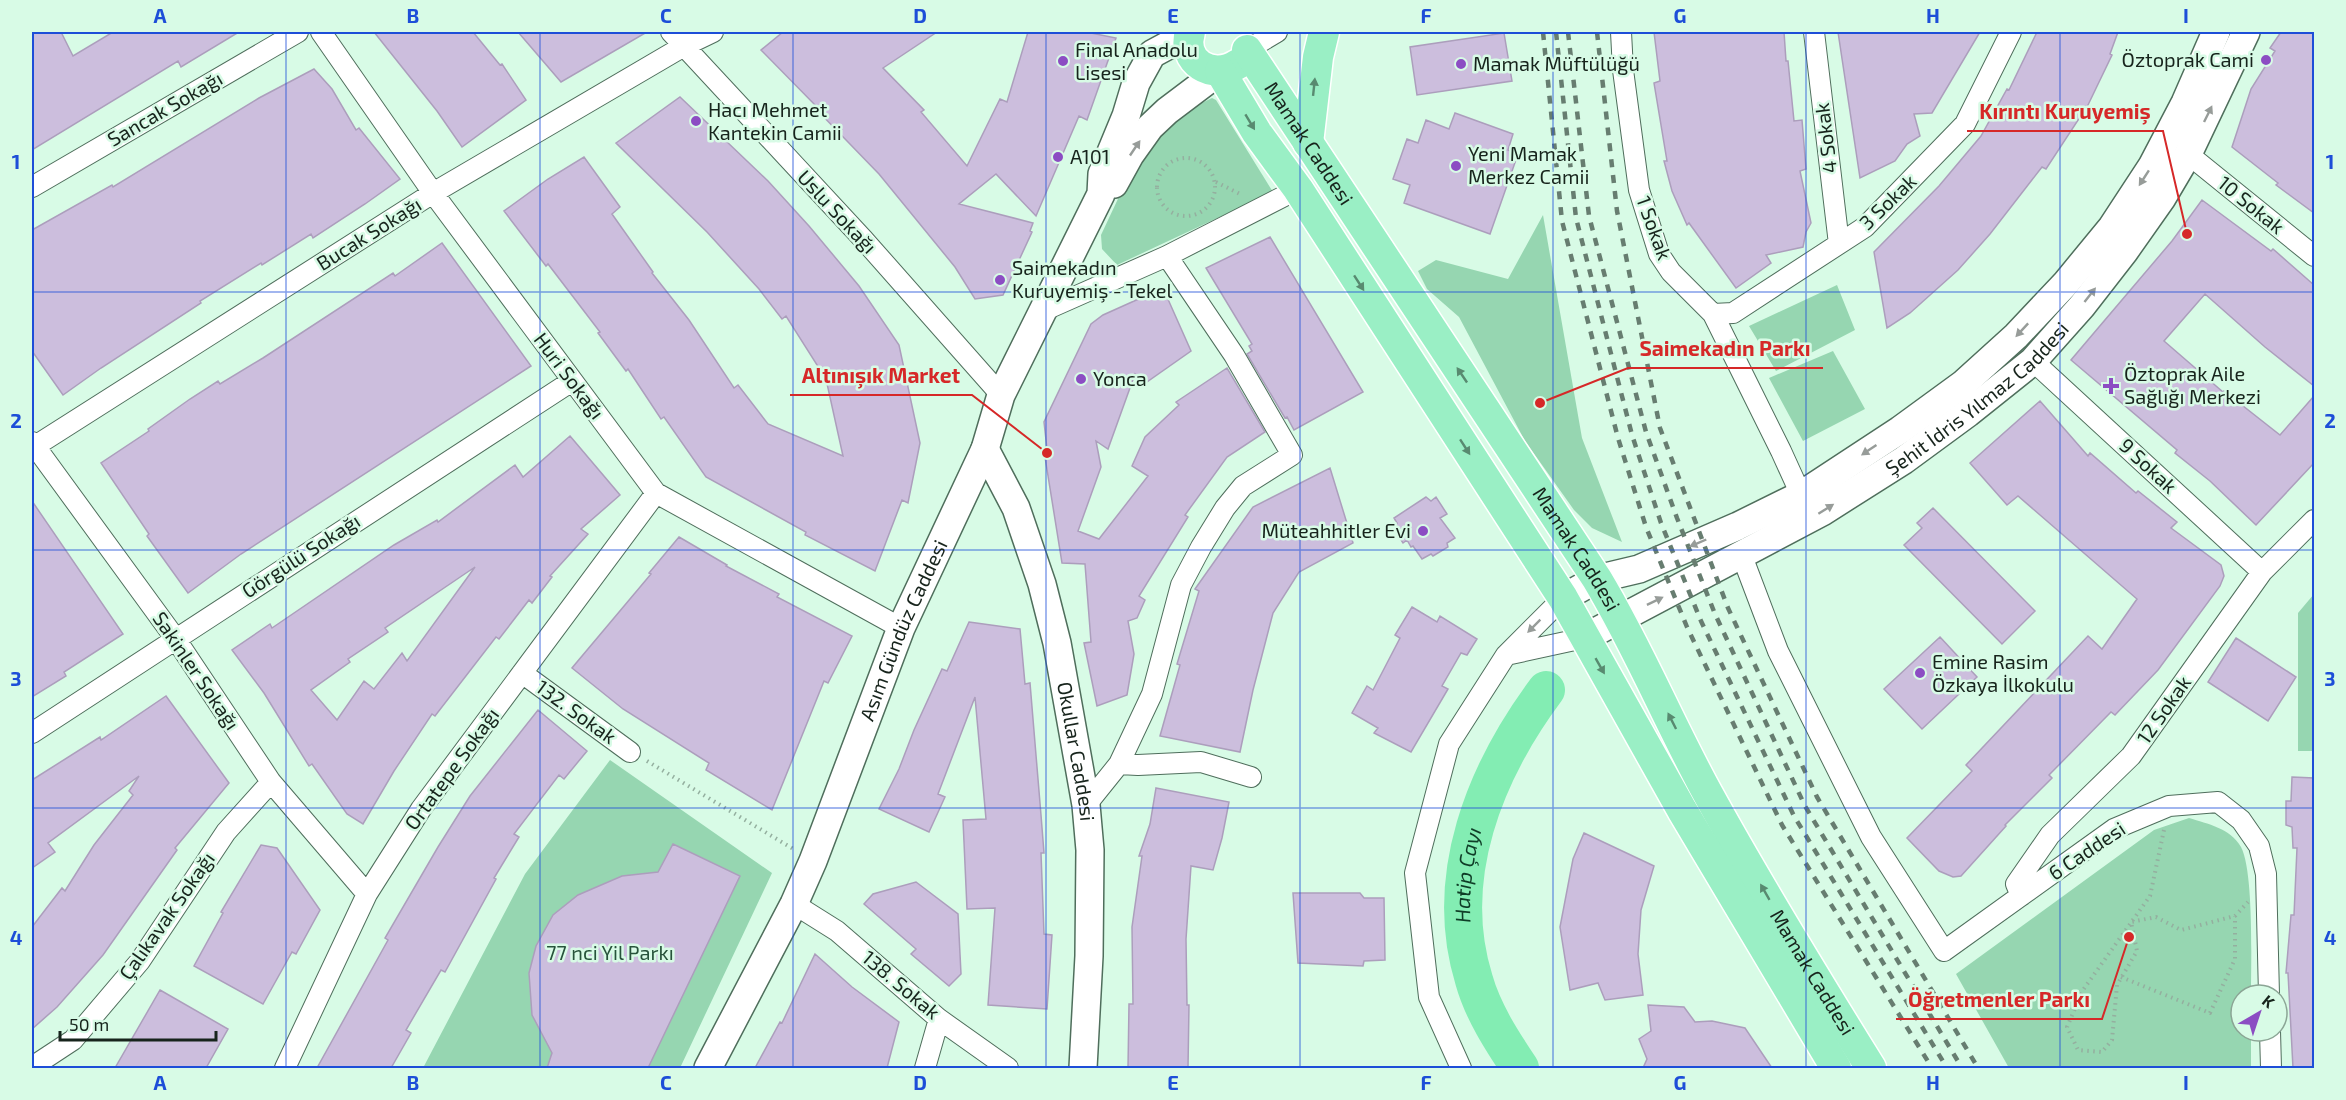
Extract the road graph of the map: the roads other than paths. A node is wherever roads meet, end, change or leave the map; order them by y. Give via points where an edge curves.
1 (298, 32) edge
2 (321, 32) edge
3 (713, 32) edge
4 (1189, 32) edge
5 (1277, 32) edge
6 (1324, 32) edge
7 (1621, 32) edge
8 (1814, 32) edge
9 (2011, 32) edge
10 (2216, 32) edge
11 (2246, 32) edge
12 (678, 39) edge
13 (1247, 41) edge
14 (1220, 71) junction
15 (1308, 143) junction
16 (2188, 154) junction
17 (32, 187) edge
18 (1298, 189) junction
19 (433, 194) junction
20 (1101, 194) junction
21 (1839, 244) junction
22 (1167, 256) junction
23 (2314, 256) edge
24 (1045, 310) junction
25 (1713, 314) junction
26 (2033, 361) junction
27 (572, 381) junction
28 (1000, 395) junction
29 (32, 445) edge
30 (985, 449) junction
31 (656, 493) junction
32 (1801, 495) junction
33 (2314, 520) edge
34 (1742, 556) junction
35 (2262, 572) junction
36 (1598, 579) junction
37 (1563, 598) junction
38 (1620, 617) junction
39 (901, 628) junction
40 (175, 638) junction
41 (1584, 638) junction
42 (1506, 655) junction
43 (522, 673) junction
44 (32, 733) edge
45 (630, 752) road end
46 (1119, 764) junction
47 (1251, 777) dead end
48 (271, 782) junction
49 (1086, 805) junction
50 (368, 894) junction
51 (2021, 896) junction
52 (794, 903) junction
53 (2269, 983) edge
54 (939, 1018) junction
55 (2270, 1043) edge
56 (32, 1067) edge
57 (285, 1068) edge
58 (708, 1068) edge
59 (925, 1068) edge
60 (1008, 1068) edge
61 (1083, 1068) edge
62 (1461, 1068) edge
63 (1836, 1068) edge
64 (1871, 1068) edge
65 (2271, 1068) edge

1 - 17 street, Sancak Sokağı
2 - 19 street, Huri Sokağı
3 - 12 street, Bucak Sokağı
4 - 14 main road via 1188,44 1195,61 1211,71
4 - 20 street, Asım Gündüz Caddesi via 1152,54 1136,83 1102,174
5 - 13 street
15 -> 6 main road
7 - 25 street, 1 Sokak via 1639,190 1659,254 1671,272
8 - 21 street, 4 Sokak
9 - 21 street, 3 Sokak via 1965,124 1865,227
10 -> 32 street, Şehit İdris Yılmaz Caddesi via 2152,166 2112,227 2066,283 1963,384
16 -> 11 street, Şehit İdris Yılmaz Caddesi
12 - 19 street, Bucak Sokağı
12 - 28 street, Uslu Sokağı via 864,240
13 - 14 main road via 1238,64
13 - 15 main road, Mamak Caddesi
14 -> 18 main road, Mamak Caddesi via 1257,133
20 -> 14 street, Asım Gündüz Caddesi via 1118,180 1150,127
36 -> 15 main road, Mamak Caddesi
16 - 23 street, 10 Sokak
26 -> 16 street, Şehit İdris Yılmaz Caddesi via 2124,252
18 - 22 street
18 -> 37 main road, Mamak Caddesi
19 - 27 street, Huri Sokağı
19 - 29 street, Bucak Sokağı
20 - 24 street, Asım Gündüz Caddesi
21 - 25 street, 3 Sokak via 1733,314
22 - 24 street
22 - 46 street via 1234,355 1292,455 1243,486 1201,547 1181,585 1152,694
24 - 28 street, Asım Gündüz Caddesi
25 - 32 street, 1 Sokak
34 -> 26 street, Şehit İdris Yılmaz Caddesi via 1822,512 1904,459
26 - 35 street, 9 Sokak
27 - 31 street, Huri Sokağı
27 - 40 street, Görgülü Sokağı
28 - 30 street, Asım Gündüz Caddesi
29 - 40 street, Sakinler Sokağı
30 - 39 street, Asım Gündüz Caddesi
30 - 49 street, Okullar Caddesi via 1016,508 1042,584 1057,643
31 - 39 street, Huri Sokağı
31 - 43 street, Ortatepe Sokağı
32 -> 36 street, Şehit İdris Yılmaz Caddesi via 1639,569
33 - 35 street, 12 Sokak
38 -> 34 street, Şehit İdris Yılmaz Caddesi
34 - 51 street, 6 Caddesi via 1778,651 1871,837 1944,951
35 - 51 street, 12 Sokak via 2132,756 2050,835 2016,884
36 - 37 street, Şehit İdris Yılmaz Caddesi
36 - 38 main road, Mamak Caddesi
37 - 41 main road, Mamak Caddesi
37 -> 42 street
38 - 41 street, Şehit İdris Yılmaz Caddesi
64 -> 38 main road, Mamak Caddesi via 1800,955 1707,792
39 - 52 street, Asım Gündüz Caddesi
40 - 44 street, Görgülü Sokağı
40 - 48 street, Sakinler Sokağı
41 - 42 street
41 -> 63 main road, Mamak Caddesi
42 - 62 street via 1449,744 1415,873 1429,997
43 - 45 street, 132. Sokak
43 - 50 street, Ortatepe Sokağı via 422,809
46 - 47 street via 1201,762
46 - 49 street
48 - 50 street, Sakinler Sokağı
48 - 56 street, Çalıkavak Sokağı via 226,832 140,961 73,1040
49 - 61 street, Okullar Caddesi via 1090,850
50 - 57 street, Ortatepe Sokağı
51 - 53 street, 6 Caddesi via 2114,829 2169,806 2218,802 2241,820 2259,846 2266,882
52 - 54 street, 138. Sokak via 837,931
52 - 58 street, Asım Gündüz Caddesi
54 - 59 street
54 - 60 street, 138. Sokak
55 - 65 street

